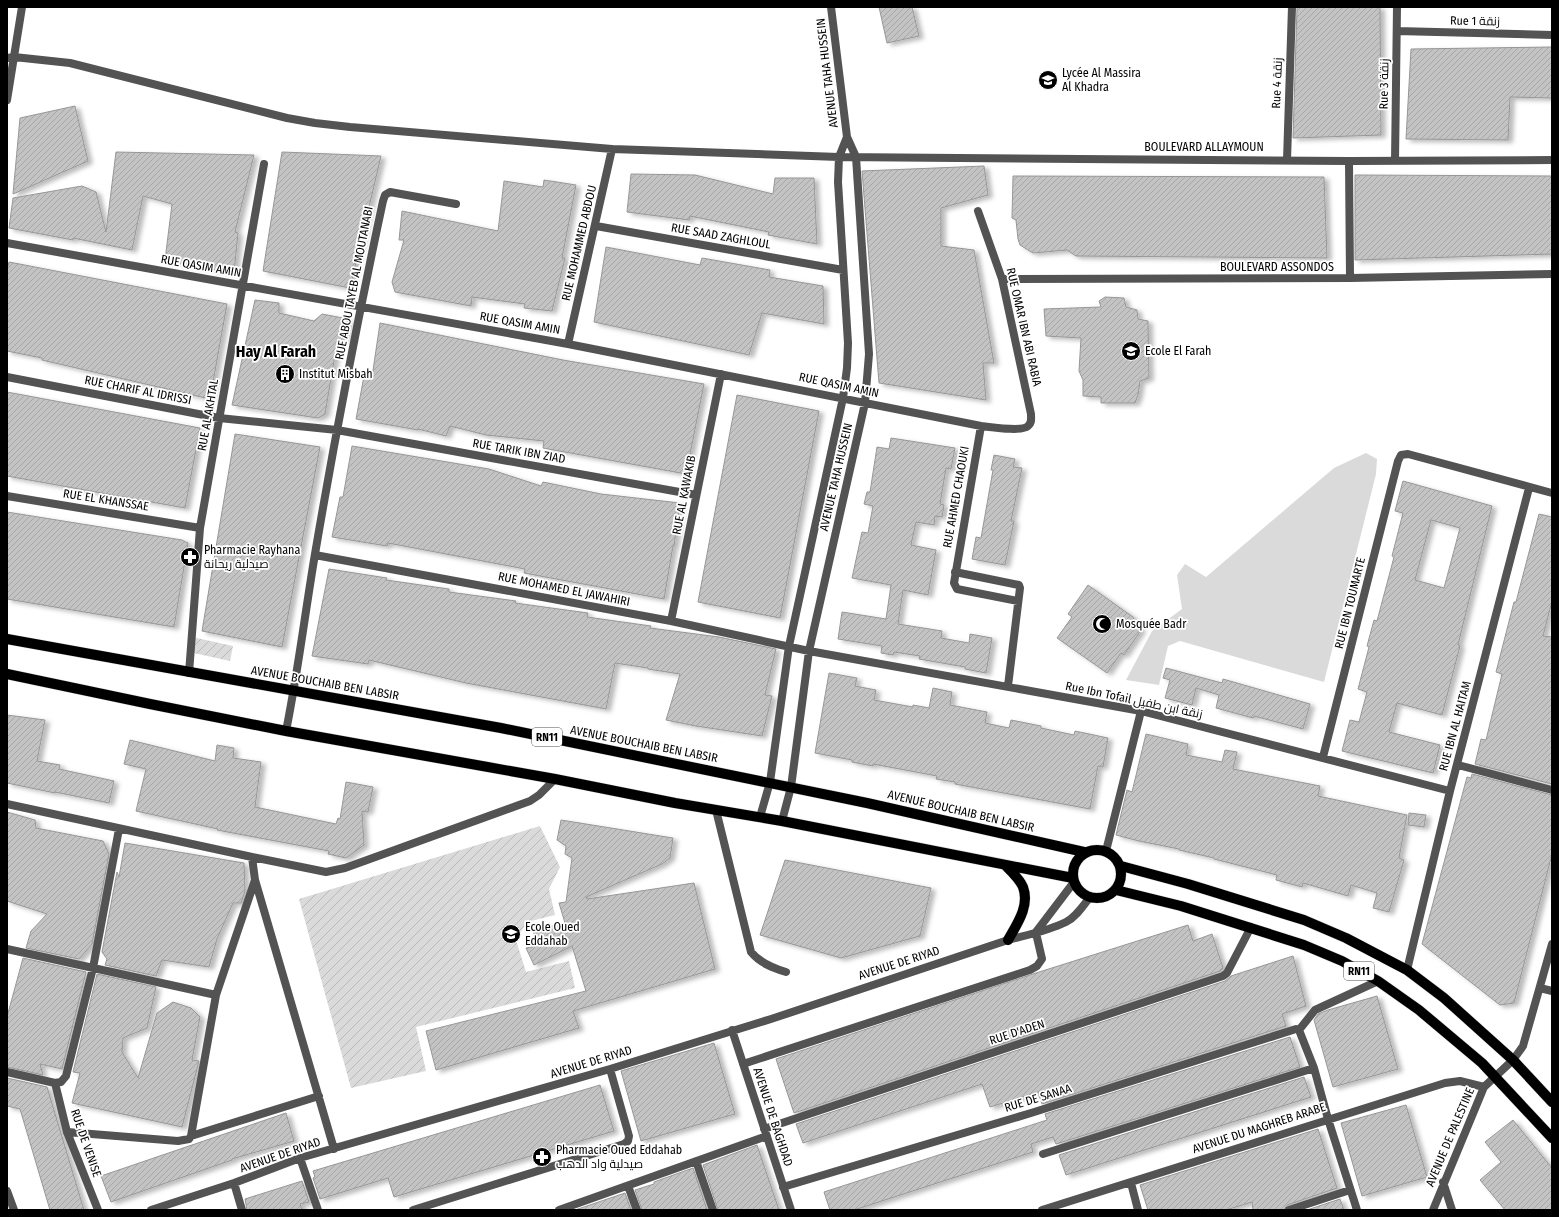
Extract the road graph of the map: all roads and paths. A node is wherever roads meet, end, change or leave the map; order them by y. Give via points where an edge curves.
1 (22, 7) edge
2 (831, 7) edge
3 (1292, 7) edge
4 (1397, 7) edge
5 (1397, 31) junction
6 (1552, 35) edge
7 (10, 58) edge
8 (7, 100) edge
9 (847, 137) junction
10 (612, 149) junction
11 (839, 157) junction
12 (856, 157) junction
13 (1287, 160) junction
14 (1552, 160) edge
15 (1348, 161) junction
16 (1395, 161) junction
17 (264, 164) dead end
18 (456, 204) dead end
19 (978, 211) dead end
20 (596, 226) junction
21 (7, 243) edge
22 (843, 270) junction
23 (1552, 274) edge
24 (1350, 278) junction
25 (1002, 279) junction
26 (243, 285) junction
27 (361, 306) junction
28 (568, 344) junction
29 (721, 374) junction
30 (7, 377) edge
31 (842, 398) junction
32 (866, 404) junction
33 (220, 418) junction
34 (981, 426) junction
35 (1028, 427) joint
36 (337, 430) junction
37 (1529, 488) junction
38 (1552, 493) edge
39 (696, 495) junction
40 (7, 496) edge
41 (200, 528) junction
42 (315, 555) junction
43 (955, 572) junction
44 (1018, 601) junction
45 (671, 621) junction
46 (7, 639) edge
47 (788, 646) junction
48 (809, 651) junction
49 (189, 672) junction
50 (7, 674) edge
51 (1008, 686) junction
52 (294, 691) junction
53 (1140, 711) junction
54 (286, 731) junction
55 (1324, 757) junction
56 (1458, 765) junction
57 (555, 779) junction
58 (770, 782) junction
59 (790, 787) junction
60 (1552, 790) edge
61 (1450, 791) junction
62 (7, 804) edge
63 (716, 810) junction
64 (760, 817) junction
65 (782, 821) junction
66 (119, 829) junction
67 (1106, 851) junction
68 (1084, 852) junction
69 (252, 857) junction
70 (1005, 865) junction
71 (1120, 866) junction
72 (255, 880) junction
73 (1074, 880) junction
74 (1116, 890) junction
75 (1090, 897) junction
76 (1251, 927) junction
77 (1036, 933) junction
78 (1008, 940) junction
79 (1552, 944) edge
80 (7, 949) edge
81 (93, 968) junction
82 (1407, 970) junction
83 (786, 972) dead end
84 (1378, 981) junction
85 (1540, 988) junction
86 (1552, 991) edge
87 (216, 995) junction
88 (732, 1030) junction
89 (1299, 1030) junction
90 (1513, 1060) junction
91 (743, 1064) junction
92 (1314, 1068) junction
93 (610, 1070) junction
94 (7, 1072) edge
95 (1496, 1077) junction
96 (55, 1083) junction
97 (1484, 1087) junction
98 (319, 1096) junction
99 (1552, 1102) edge
100 (1328, 1119) junction
101 (67, 1132) junction
102 (765, 1133) junction
103 (191, 1136) junction
104 (1552, 1138) edge
105 (334, 1149) junction
106 (1043, 1154) dead end
107 (300, 1158) junction
108 (696, 1161) junction
109 (1131, 1182) junction
110 (1443, 1182) junction
111 (234, 1183) junction
112 (628, 1186) junction
113 (783, 1187) junction
114 (7, 1190) edge
115 (1350, 1190) junction
116 (1449, 1201) junction
117 (170, 1207) edge
118 (14, 1210) edge
119 (98, 1210) edge
120 (151, 1210) edge
121 (242, 1210) edge
122 (318, 1210) edge
123 (413, 1210) edge
124 (559, 1210) edge
125 (636, 1210) edge
126 (713, 1210) edge
127 (791, 1210) edge
128 (1042, 1210) edge
129 (1138, 1210) edge
130 (1289, 1210) edge
131 (1357, 1210) edge
132 (1433, 1210) edge
133 (1452, 1210) edge
134 (1458, 1210) edge

1 - 7 street
2 - 9 street, AVENUE TAHA HUSSEIN
3 - 13 street, Rue 4 زنقة
4 - 5 street, Rue 3 زنقة
5 - 6 street, Rue 1 زنقة
5 - 16 street, Rue 3 زنقة
7 - 8 street
7 - 10 street, BOULEVARD ALLAYMOUN via 70,62 315,123
9 - 11 street, AVENUE TAHA HUSSEIN
9 - 12 street, AVENUE TAHA HUSSEIN
10 - 11 street, BOULEVARD ALLAYMOUN
10 - 20 street, RUE MOHAMMED ABDOU
11 - 12 street, BOULEVARD ALLAYMOUN
11 - 22 street, AVENUE TAHA HUSSEIN
12 - 13 street, BOULEVARD ALLAYMOUN
12 - 32 street, AVENUE TAHA HUSSEIN via 869,354
13 - 15 street, BOULEVARD ALLAYMOUN
14 - 16 street, BOULEVARD ALLAYMOUN
15 - 16 street, BOULEVARD ALLAYMOUN
15 - 24 street
17 - 26 street, RUE AL AKHTAL
18 - 27 street, RUE ABOU TAYEB AL MOUTANABI via 387,193 383,201
19 - 25 street, RUE OMAR IBN ABI RABIA
20 - 22 street, RUE SAAD ZAGHLOUL
20 - 28 street, RUE MOHAMMED ABDOU
21 - 26 street, RUE QASIM AMIN
22 - 31 street, AVENUE TAHA HUSSEIN via 848,343
23 - 24 street, BOULEVARD ASSONDOS
24 - 25 street, BOULEVARD ASSONDOS
25 - 35 street, RUE OMAR IBN ABI RABIA via 1031,414 1032,421
26 - 27 street, RUE QASIM AMIN
26 - 33 street, RUE AL AKHTAL
27 - 28 street, RUE QASIM AMIN
27 - 36 street, RUE ABOU TAYEB AL MOUTANABI
28 - 29 street, RUE QASIM AMIN
29 - 31 street, RUE QASIM AMIN
29 - 39 street, RUE AL KAWAKIB
30 - 33 street, RUE CHARIF AL IDRISSI
31 - 32 street, RUE QASIM AMIN
31 - 47 street, AVENUE TAHA HUSSEIN
32 - 34 street, RUE QASIM AMIN
32 - 48 street, AVENUE TAHA HUSSEIN
33 - 36 street, RUE CHARIF AL IDRISSI
33 - 41 street, RUE AL AKHTAL
34 - 35 street, RUE QASIM AMIN via 1021,429
34 - 43 street, RUE AHMED CHAOUKI
36 - 39 street, RUE TARIK IBN ZIAD
36 - 42 street, RUE ABOU TAYEB AL MOUTANABI
37 - 38 street
37 - 55 street, RUE IBN TOUMARTE via 1408,454 1401,455
37 - 56 street, RUE IBN AL HAITAM
39 - 45 street, RUE AL KAWAKIB
40 - 41 street, RUE EL KHANSSAE
41 - 49 street, RUE AL AKHTAL
42 - 45 street, RUE MOHAMED EL JAWAHIRI
42 - 52 street, RUE ABOU TAYEB AL MOUTANABI
43 - 44 street, RUE AHMED CHAOUKI via 956,589
43 - 44 street via 1016,583 1020,588
44 - 51 street
45 - 47 street, RUE MOHAMED EL JAWAHIRI
46 - 49 main road, AVENUE BOUCHAIB BEN LABSIR / RN11
47 - 48 street, RUE MOHAMED EL JAWAHIRI
47 - 58 street, AVENUE TAHA HUSSEIN
48 - 51 street, Rue Ibn Tofail زنقة ابن طفيل
48 - 59 street, AVENUE TAHA HUSSEIN
49 - 52 main road, AVENUE BOUCHAIB BEN LABSIR / RN11
50 - 54 main road
51 - 53 street, Rue Ibn Tofail زنقة ابن طفيل
52 - 54 street, RUE ABOU TAYEB AL MOUTANABI
52 - 58 main road, AVENUE BOUCHAIB BEN LABSIR / RN11 via 501,728
53 - 55 street, Rue Ibn Tofail زنقة ابن طفيل
53 - 67 street
54 - 57 main road
55 - 61 street, Rue Ibn Tofail زنقة ابن طفيل
56 - 60 street
56 - 61 street, RUE IBN AL HAITAM
57 - 63 main road
57 - 69 street via 530,801 334,871 326,872
58 - 59 main road, AVENUE BOUCHAIB BEN LABSIR / RN11
58 - 64 street, AVENUE TAHA HUSSEIN
59 - 65 street, AVENUE TAHA HUSSEIN
59 - 68 main road, AVENUE BOUCHAIB BEN LABSIR / RN11
61 - 82 street, RUE IBN AL HAITAM
62 - 66 street
63 - 64 main road
63 - 83 street via 751,952 768,966
64 - 65 main road
65 - 70 main road
66 - 69 street
66 - 81 street
67 - 68 main road, RN11
67 - 71 main road via 1113,855
68 - 73 main road via 1074,865
69 - 72 street
70 - 73 main road
70 - 78 main road via 1022,886 1025,897 1023,910
71 - 74 main road via 1121,879
71 - 82 main road, RN11 via 1304,920 1346,938
72 - 87 street
72 - 98 street
73 - 75 main road via 1080,892
73 - 77 street
74 - 75 main road via 1104,897
74 - 76 main road, RN11
75 - 77 street, AVENUE DE RIYAD via 1066,922
76 - 84 main road, RN11 via 1342,961
76 - 102 street, RUE D'ADEN via 1223,976
77 - 78 street, AVENUE DE RIYAD
77 - 91 street via 1042,959 1038,966 1030,970
78 - 88 street, AVENUE DE RIYAD
79 - 85 street, AVENUE DE PALESTINE
80 - 81 street
81 - 87 street
81 - 96 street via 66,1076 61,1082
82 - 90 main road, RN11 via 1444,998
84 - 89 street via 1315,1010
84 - 95 main road, RN11 via 1419,1010
85 - 86 street
85 - 90 street, AVENUE DE PALESTINE via 1523,1046
87 - 103 street
88 - 91 street, AVENUE DE BAGHDAD
88 - 93 street, AVENUE DE RIYAD
89 - 92 street
89 - 113 street, RUE DE SANAA
90 - 95 street, AVENUE DE PALESTINE
90 - 99 main road, RN11
91 - 102 street, AVENUE DE BAGHDAD
92 - 100 street
92 - 106 street
93 - 105 street, AVENUE DE RIYAD
93 - 123 street via 629,1136 624,1144
94 - 96 street
95 - 97 street, AVENUE DE PALESTINE
95 - 104 main road, RN11
96 - 101 street, RUE DE VENISE
97 - 100 street, AVENUE DU MAGHREB ARABE via 1460,1081 1445,1082
97 - 110 street, AVENUE DE PALESTINE
98 - 103 street
98 - 105 street
100 - 109 street, AVENUE DU MAGHREB ARABE
100 - 115 street
101 - 103 street via 178,1141 189,1139
101 - 119 street, RUE DE VENISE
102 - 108 street, RUE D'ADEN
102 - 113 street, AVENUE DE BAGHDAD
105 - 107 street, AVENUE DE RIYAD
107 - 111 street, AVENUE DE RIYAD
107 - 122 street
108 - 112 street, RUE D'ADEN
108 - 126 street
109 - 128 street, AVENUE DU MAGHREB ARABE
109 - 129 street
110 - 116 street
110 - 132 street, AVENUE DE PALESTINE
111 - 117 street, AVENUE DE RIYAD
111 - 121 street
112 - 124 street, RUE D'ADEN
112 - 125 street
113 - 127 street, AVENUE DE BAGHDAD
114 - 118 street
115 - 130 street
115 - 131 street
116 - 133 street
116 - 134 street
117 - 120 street, AVENUE DE RIYAD

